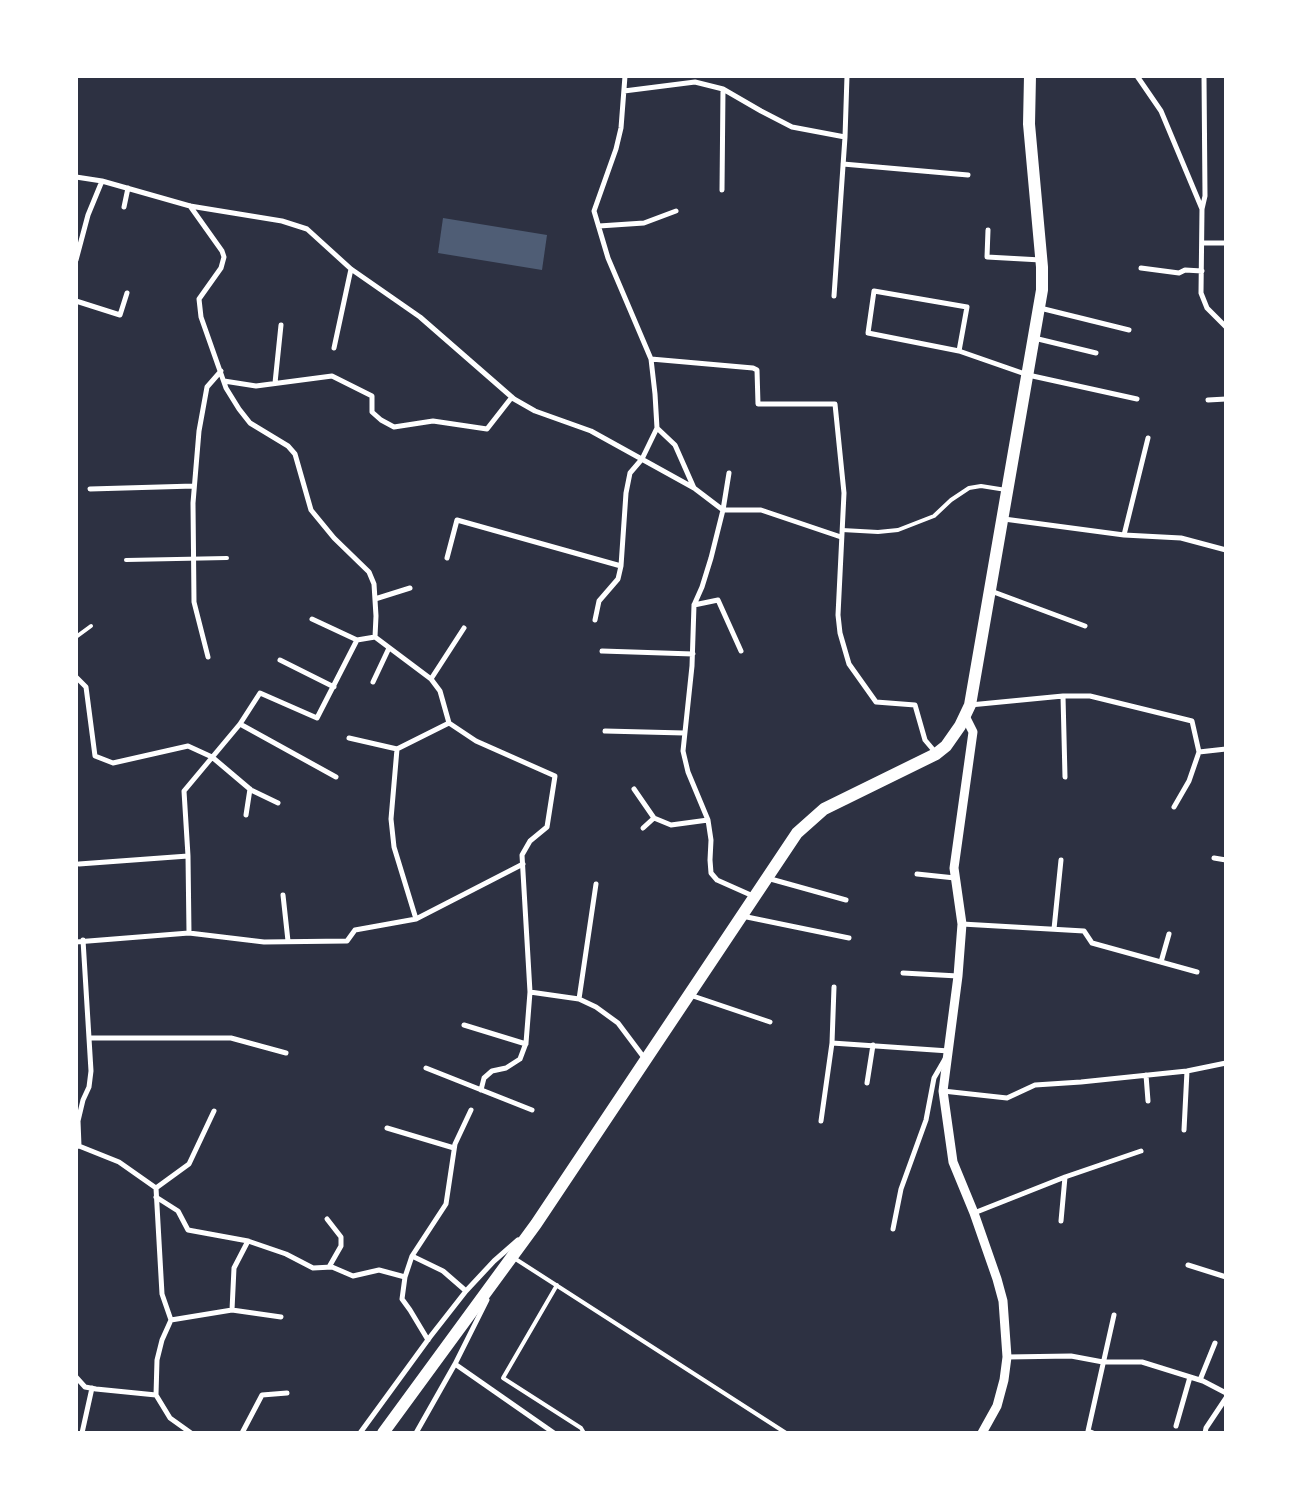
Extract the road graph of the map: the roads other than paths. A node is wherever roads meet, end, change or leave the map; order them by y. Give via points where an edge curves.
1 (625, 76) edge
2 (848, 76) edge
3 (1030, 76) edge
4 (1137, 76) edge
5 (1204, 76) edge
6 (723, 89) junction
7 (624, 91) junction
8 (846, 137) junction
9 (843, 164) junction
10 (968, 176) dead end
11 (76, 177) edge
12 (102, 181) junction
13 (128, 188) junction
14 (722, 190) dead end
15 (190, 206) junction
16 (124, 207) dead end
17 (1202, 209) junction
18 (676, 211) dead end
19 (599, 226) junction
20 (988, 230) dead end
21 (1203, 243) junction
22 (1226, 243) edge
23 (76, 260) edge
24 (1042, 260) junction
25 (1141, 268) dead end
26 (351, 269) junction
27 (1202, 271) junction
28 (127, 293) dead end
29 (834, 296) dead end
30 (76, 301) edge
31 (1040, 308) junction
32 (281, 325) dead end
33 (1226, 327) edge
34 (1128, 330) dead end
35 (1034, 338) junction
36 (334, 348) dead end
37 (959, 351) junction
38 (1096, 353) dead end
39 (651, 360) junction
40 (221, 371) junction
41 (1028, 375) junction
42 (224, 381) junction
43 (275, 383) junction
44 (512, 397) junction
45 (1137, 399) dead end
46 (1226, 399) edge
47 (1208, 400) dead end
48 (657, 428) junction
49 (1148, 438) dead end
50 (642, 459) junction
51 (729, 473) dead end
52 (194, 486) junction
53 (694, 488) junction
54 (90, 489) dead end
55 (1008, 490) junction
56 (723, 510) junction
57 (1003, 519) junction
58 (842, 530) junction
59 (1124, 536) junction
60 (841, 537) junction
61 (1226, 550) edge
62 (227, 558) dead end
63 (446, 558) dead end
64 (193, 559) junction
65 (126, 560) dead end
66 (621, 566) junction
67 (410, 588) dead end
68 (991, 591) junction
69 (375, 599) junction
70 (694, 605) junction
71 (312, 619) dead end
72 (595, 620) dead end
73 (91, 626) dead end
74 (1084, 626) dead end
75 (464, 628) dead end
76 (76, 637) edge
77 (375, 637) junction
78 (357, 640) junction
79 (389, 648) junction
80 (602, 651) dead end
81 (741, 651) dead end
82 (693, 654) junction
83 (208, 657) dead end
84 (280, 660) dead end
85 (76, 678) edge
86 (431, 679) junction
87 (373, 682) dead end
88 (334, 687) junction
89 (1063, 696) junction
90 (967, 711) junction
91 (449, 723) junction
92 (240, 724) junction
93 (606, 731) dead end
94 (684, 733) junction
95 (349, 738) dead end
96 (1226, 749) edge
97 (397, 750) junction
98 (1200, 752) junction
99 (936, 754) junction
100 (212, 757) junction
101 (336, 777) dead end
102 (1065, 777) dead end
103 (250, 789) junction
104 (634, 789) dead end
105 (278, 803) dead end
106 (1174, 807) dead end
107 (246, 815) dead end
108 (654, 818) junction
109 (708, 820) junction
110 (643, 828) dead end
111 (188, 856) junction
112 (1214, 858) dead end
113 (1061, 860) dead end
114 (1226, 860) edge
115 (79, 864) dead end
116 (522, 864) junction
117 (917, 874) dead end
118 (767, 878) junction
119 (955, 878) junction
120 (596, 884) dead end
121 (283, 895) dead end
122 (754, 897) junction
123 (846, 900) dead end
124 (741, 916) junction
125 (416, 919) junction
126 (962, 924) junction
127 (1054, 929) junction
128 (189, 933) junction
129 (1169, 934) dead end
130 (849, 938) dead end
131 (83, 940) junction
132 (288, 941) junction
133 (76, 942) edge
134 (1162, 962) junction
135 (1197, 972) dead end
136 (903, 973) dead end
137 (958, 976) junction
138 (834, 988) dead end
139 (530, 992) junction
140 (690, 995) junction
141 (579, 999) junction
142 (770, 1022) dead end
143 (464, 1025) dead end
144 (89, 1038) junction
145 (832, 1043) junction
146 (526, 1044) junction
147 (873, 1045) junction
148 (949, 1050) junction
149 (286, 1053) dead end
150 (646, 1061) junction
151 (1226, 1063) edge
152 (426, 1068) dead end
153 (1187, 1071) junction
154 (1146, 1075) junction
155 (867, 1083) dead end
156 (481, 1090) junction
157 (943, 1091) junction
158 (1148, 1101) dead end
159 (471, 1110) dead end
160 (532, 1110) dead end
161 (214, 1111) dead end
162 (821, 1121) dead end
163 (386, 1128) dead end
164 (1184, 1130) dead end
165 (78, 1147) edge
166 (454, 1148) junction
167 (1141, 1151) dead end
168 (1065, 1177) junction
169 (156, 1188) junction
170 (156, 1197) junction
171 (974, 1213) junction
172 (327, 1218) dead end
173 (1061, 1222) dead end
174 (536, 1224) junction
175 (893, 1229) dead end
176 (248, 1241) junction
177 (412, 1256) junction
178 (512, 1257) junction
179 (1188, 1265) dead end
180 (328, 1267) junction
181 (405, 1277) junction
182 (497, 1277) junction
183 (1226, 1277) edge
184 (557, 1285) junction
185 (466, 1291) junction
186 (232, 1310) junction
187 (1114, 1315) dead end
188 (282, 1317) dead end
189 (171, 1320) junction
190 (428, 1340) junction
191 (1215, 1343) dead end
192 (1008, 1357) junction
193 (1103, 1362) junction
194 (455, 1364) junction
195 (76, 1377) edge
196 (1190, 1377) junction
197 (1200, 1380) junction
198 (92, 1388) junction
199 (287, 1393) dead end
200 (1226, 1393) edge
201 (156, 1395) junction
202 (1226, 1398) edge
203 (1176, 1426) dead end
204 (82, 1433) edge
205 (191, 1433) edge
206 (242, 1433) edge
207 (360, 1433) edge
208 (383, 1433) edge
209 (416, 1433) edge
210 (554, 1433) edge
211 (584, 1433) edge
212 (786, 1433) edge
213 (982, 1433) edge
214 (1093, 1433) edge
215 (1205, 1433) edge

1 - 7 street
2 - 8 street
3 - 24 main road via 1029,124
4 - 17 street via 1160,111
5 - 17 street via 1205,196
6 - 7 street via 696,82
6 - 8 street via 792,127
6 - 14 street
7 - 19 street via 616,148 594,211
8 - 9 street
9 - 10 street
9 - 29 street
11 - 12 street
12 - 13 street
12 - 23 street
13 - 15 street
13 - 16 street
15 - 26 street via 307,229
15 - 40 street via 224,257 221,268 198,299 201,317
17 - 21 street
18 - 19 street via 644,223
19 - 39 street via 608,258
20 - 24 street via 987,257
21 - 22 street
21 - 27 street
24 - 31 main road
25 - 27 street via 1179,273
26 - 36 street
26 - 44 street via 420,316
27 - 33 street via 1201,293 1207,308
28 - 30 street via 120,315
31 - 34 street
31 - 35 main road
32 - 43 street
35 - 38 street
35 - 41 main road
37 - 37 street via 967,307 874,291 868,333
37 - 41 street
39 - 48 street
39 - 58 street via 753,368 757,370 758,404 835,404 844,493
40 - 42 street
40 - 52 street via 207,387
41 - 45 street
41 - 55 main road
42 - 43 street via 256,386
42 - 69 street via 250,423 288,446 295,454 311,510 369,572
43 - 44 street via 332,376 372,396 372,412 394,427 433,421 487,429
44 - 50 street via 535,411 591,431
46 - 47 street
48 - 50 street
48 - 53 street via 675,445
49 - 59 street
50 - 53 street
50 - 66 street via 630,473 626,493
51 - 56 street
52 - 54 street
52 - 64 street
53 - 56 street
55 - 57 main road
55 - 58 lane via 981,486 969,488 934,516 898,530
56 - 60 street via 761,510
56 - 70 street via 711,558
57 - 59 street
57 - 68 main road
58 - 60 street
59 - 61 street via 1181,538
60 - 99 street via 838,615 849,664 876,702 914,705 925,740
62 - 64 lane
63 - 66 street via 457,520
64 - 65 lane
64 - 83 street via 194,602
66 - 72 street via 618,579 599,601
67 - 69 street
68 - 74 street
68 - 90 main road
69 - 77 street
70 - 81 street via 718,600
70 - 82 street
71 - 78 street
73 - 76 lane
75 - 86 street
77 - 78 street
77 - 79 street
78 - 88 street
79 - 86 street
79 - 87 street
80 - 82 street
82 - 94 street
84 - 88 street
85 - 100 street via 86,687 95,756 113,763 188,746
86 - 91 street via 440,691
88 - 92 street via 317,718 260,693
89 - 90 street
89 - 98 street via 1090,696 1192,721
89 - 102 street
90 - 99 main road via 946,746
90 - 119 street via 973,732
91 - 97 street
91 - 116 street via 476,741 555,776 547,827 530,841 522,855
92 - 100 street
92 - 101 street
93 - 94 street
94 - 109 street via 683,751 688,772
95 - 97 street
96 - 98 street
97 - 125 street via 391,819 394,847
98 - 106 street via 1189,782
99 - 118 main road via 824,809 797,833
100 - 103 street
100 - 111 street via 184,791
103 - 105 street
103 - 107 street
104 - 108 street
108 - 109 street via 671,825
108 - 110 street
109 - 122 street via 711,873 717,880
111 - 115 street
111 - 128 street
112 - 114 street
113 - 127 street
116 - 125 street
116 - 139 street
117 - 119 street
118 - 122 main road
118 - 123 street
119 - 126 street
120 - 141 street
121 - 132 street
122 - 124 main road
124 - 130 street
124 - 140 main road
125 - 132 street via 355,930 347,941
126 - 127 street
126 - 137 street
127 - 134 street via 1084,931 1092,943
128 - 131 street
128 - 132 street via 264,942
129 - 134 street
131 - 133 street
131 - 144 street
134 - 135 street
136 - 137 street
137 - 148 street
138 - 145 street
139 - 141 street
139 - 146 street
140 - 142 street
140 - 150 main road
141 - 150 street via 618,1023
143 - 146 street
144 - 149 street via 230,1038
144 - 165 street via 91,1071 78,1121
145 - 147 street
145 - 162 street
146 - 156 street via 520,1059 484,1078
147 - 148 street
147 - 155 street
148 - 157 street
148 - 175 street via 934,1078 926,1120 901,1189
150 - 174 main road
151 - 153 street
152 - 156 street
153 - 154 street
153 - 164 street
154 - 157 street via 1035,1085 1007,1098
154 - 158 street
156 - 160 street
157 - 171 street via 953,1162
159 - 166 street
161 - 169 street via 189,1164
163 - 166 street
165 - 169 street via 119,1162
166 - 177 street via 446,1204
167 - 168 street
168 - 171 street
168 - 173 street
169 - 170 street
170 - 176 street via 178,1211 188,1230
170 - 189 street via 162,1294
171 - 192 street via 997,1279
172 - 180 street via 341,1237 341,1246
174 - 178 main road
174 - 185 street
176 - 180 street via 286,1254 313,1268
176 - 186 street via 234,1268
177 - 181 street
177 - 185 street via 443,1270
178 - 182 main road
178 - 184 lane
179 - 183 street
180 - 181 street via 353,1276 379,1270
181 - 190 street via 402,1299
182 - 194 street
182 - 208 main road
184 - 211 lane via 503,1378
184 - 212 lane
185 - 190 street
186 - 188 street
186 - 189 street
187 - 193 street
189 - 201 street via 157,1360
190 - 207 street
191 - 197 street
192 - 193 street via 1071,1356
192 - 213 street via 997,1406
193 - 196 street via 1142,1362
193 - 214 street via 1088,1431
194 - 209 street
194 - 210 street
195 - 198 street via 85,1387
196 - 197 street
196 - 203 street
197 - 200 street
198 - 201 street
198 - 204 street
199 - 206 street via 262,1395
201 - 205 street via 170,1418
202 - 215 street

